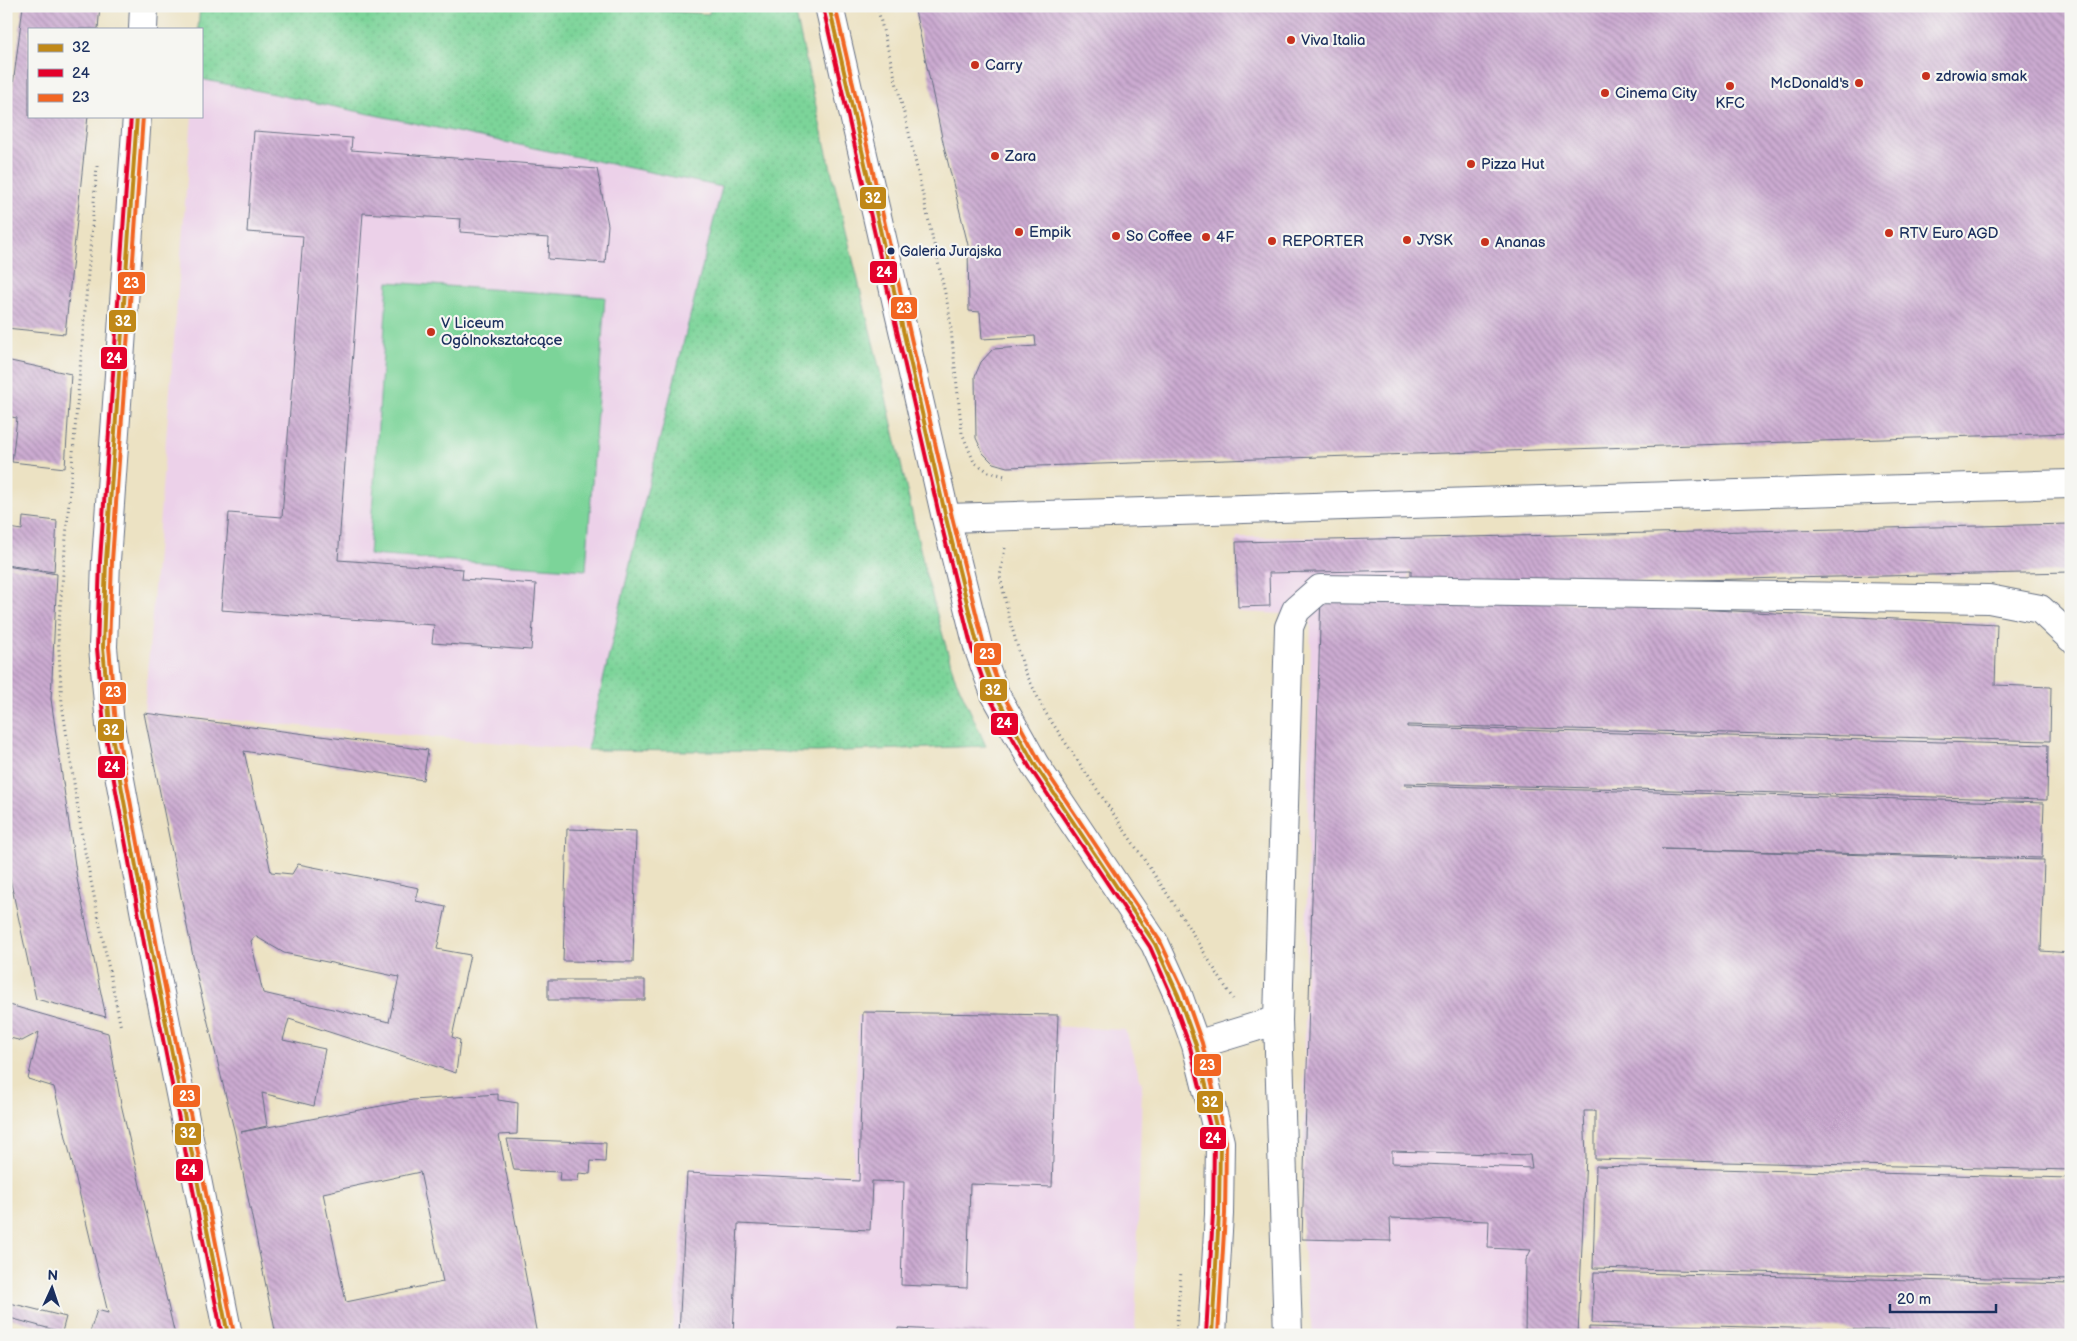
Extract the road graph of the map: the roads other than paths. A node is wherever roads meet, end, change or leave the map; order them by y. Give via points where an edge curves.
1 (144, 6) edge
2 (829, 6) edge
3 (143, 28) edge
4 (137, 118) edge
5 (2071, 484) edge
6 (946, 518) junction
7 (2071, 638) edge
8 (1278, 1020) junction
9 (1196, 1045) junction
10 (228, 1335) edge
11 (1212, 1335) edge
12 (1288, 1335) edge

1 - 3 street
2 - 6 street
4 - 10 street via 103,647 110,725
5 - 6 street
6 - 9 street via 978,648 995,694 1036,766 1155,944
7 - 8 street via 2040,609 1989,599 1320,589 1296,610 1289,627
8 - 9 street
8 - 12 street
9 - 11 street via 1220,1142

